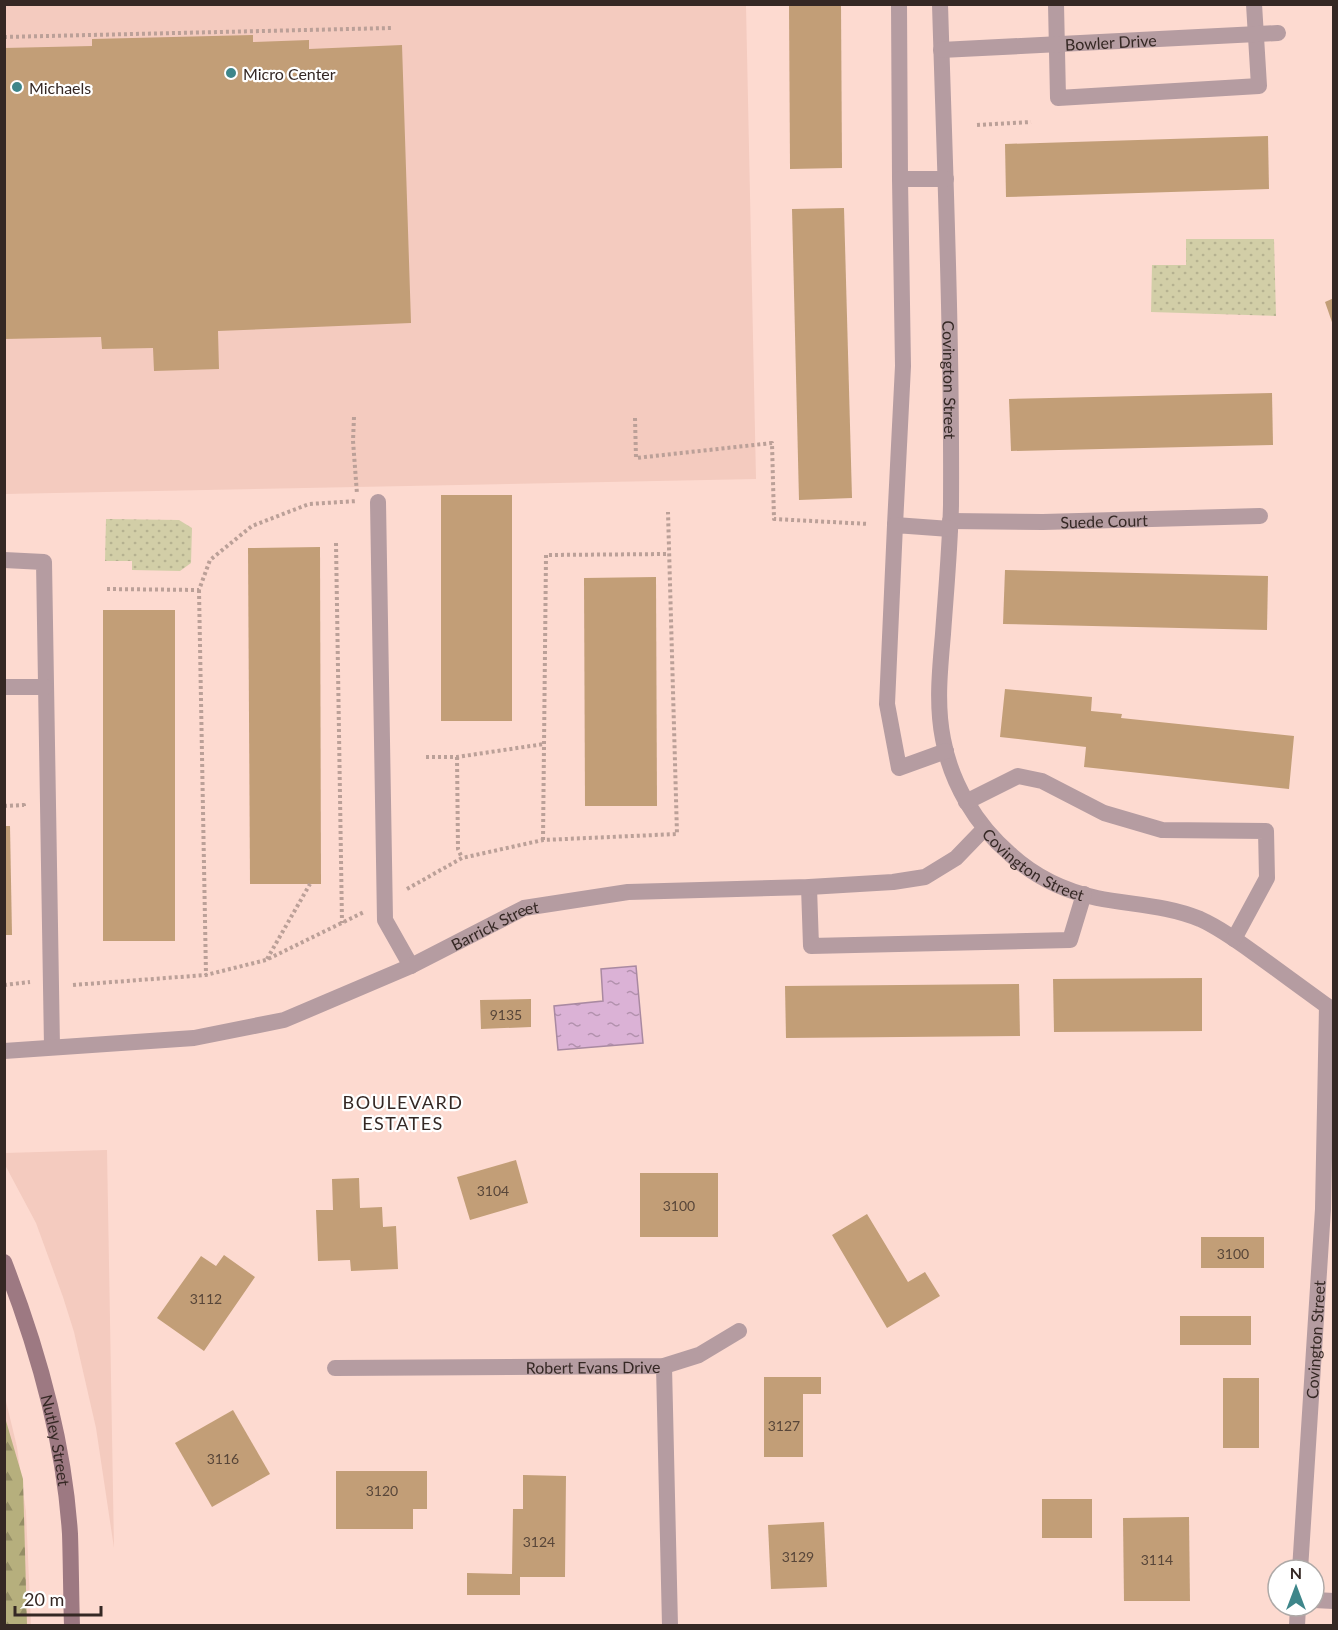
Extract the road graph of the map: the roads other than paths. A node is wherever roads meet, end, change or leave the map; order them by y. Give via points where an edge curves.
1 (899, 4) edge
2 (940, 4) edge
3 (1056, 4) edge
4 (1254, 4) edge
5 (1278, 33) dead end
6 (1256, 34) junction
7 (1058, 44) junction
8 (941, 50) junction
9 (900, 179) junction
10 (946, 179) junction
11 (378, 502) road end
12 (1260, 516) dead end
13 (895, 525) junction
14 (950, 525) junction
15 (4, 560) edge
16 (4, 687) edge
17 (45, 687) junction
18 (946, 751) junction
19 (966, 801) junction
20 (984, 829) junction
21 (809, 887) junction
22 (1084, 894) junction
23 (1234, 939) junction
24 (411, 966) junction
25 (1330, 1002) edge
26 (52, 1047) junction
27 (4, 1051) edge
28 (4, 1262) edge
29 (739, 1331) dead end
30 (664, 1366) junction
31 (335, 1368) dead end
32 (1301, 1558) edge
33 (72, 1626) edge
34 (670, 1626) edge

1 - 9 street
2 - 8 street, Covington Street
3 - 7 street
4 - 6 street
5 - 6 street, Bowler Drive
6 - 7 street, Bowler Drive
6 - 7 street via 1259,86 1058,98
7 - 8 street, Bowler Drive
8 - 10 street, Covington Street
9 - 10 street
9 - 13 street via 903,366
10 - 14 street, Covington Street via 951,349
11 - 24 street via 385,920
12 - 14 street, Suede Court
13 - 14 street, Suede Court
13 - 18 street via 887,704 899,768
14 - 18 street, Covington Street via 938,696
15 - 17 street via 44,562
16 - 17 street
17 - 26 street
18 - 19 street, Covington Street
19 - 20 street, Covington Street
19 - 23 street via 1018,776 1042,781 1104,813 1162,830 1266,831 1268,878
20 - 21 street, Barrick Street via 956,858 925,877
20 - 22 street, Covington Street via 1024,866 1058,886
21 - 22 street via 812,946 1070,940
21 - 24 street, Barrick Street via 628,892 524,908
22 - 23 street, Covington Street via 1162,907 1200,919
23 - 25 street, Covington Street
24 - 26 street, Barrick Street via 284,1020 194,1038
25 - 32 street, Covington Street via 1323,1209
26 - 27 street, Barrick Street
28 - 33 main road, Nutley Street via 40,1366 61,1456 70,1533
29 - 30 street via 699,1355
30 - 31 street, Robert Evans Drive
30 - 34 street, Robert Evans Drive

